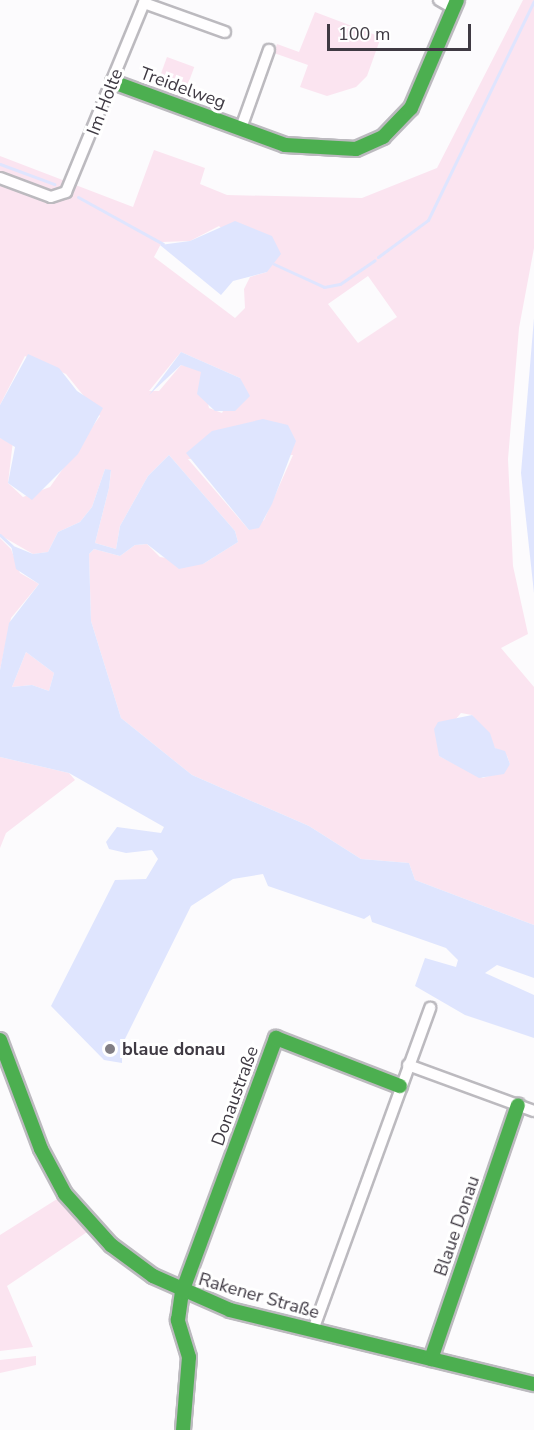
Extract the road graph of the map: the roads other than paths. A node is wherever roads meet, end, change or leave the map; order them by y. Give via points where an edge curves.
1 (144, 1) edge
2 (449, 2) edge
3 (225, 32) dead end
4 (269, 50) dead end
5 (113, 82) junction
6 (241, 128) junction
7 (0, 177) edge
8 (429, 1008) dead end
9 (0, 1040) edge
10 (408, 1065) junction
11 (400, 1086) junction
12 (518, 1105) junction
13 (534, 1111) edge
14 (182, 1292) junction
15 (313, 1330) junction
16 (431, 1359) junction
17 (534, 1384) edge
18 (183, 1430) edge

1 - 3 street, Im Holte
1 - 5 street, Im Holte
2 - 6 street, Treidelweg via 424,83 411,108 383,137 356,149 324,151 285,145
4 - 6 street, Treidelweg
5 - 6 street, Treidelweg
5 - 7 street, Im Holte via 73,183 59,197
8 - 10 street
9 - 14 street, Rakener Straße via 41,1149 65,1194 111,1245
10 - 11 street
10 - 12 street
11 - 14 street, Donaustraße via 276,1038
11 - 15 street
12 - 13 street
12 - 16 street, Blaue Donau
14 - 15 street, Rakener Straße
14 - 18 street via 178,1320 189,1357
15 - 16 street, Rakener Straße
16 - 17 street, Rakener Straße

